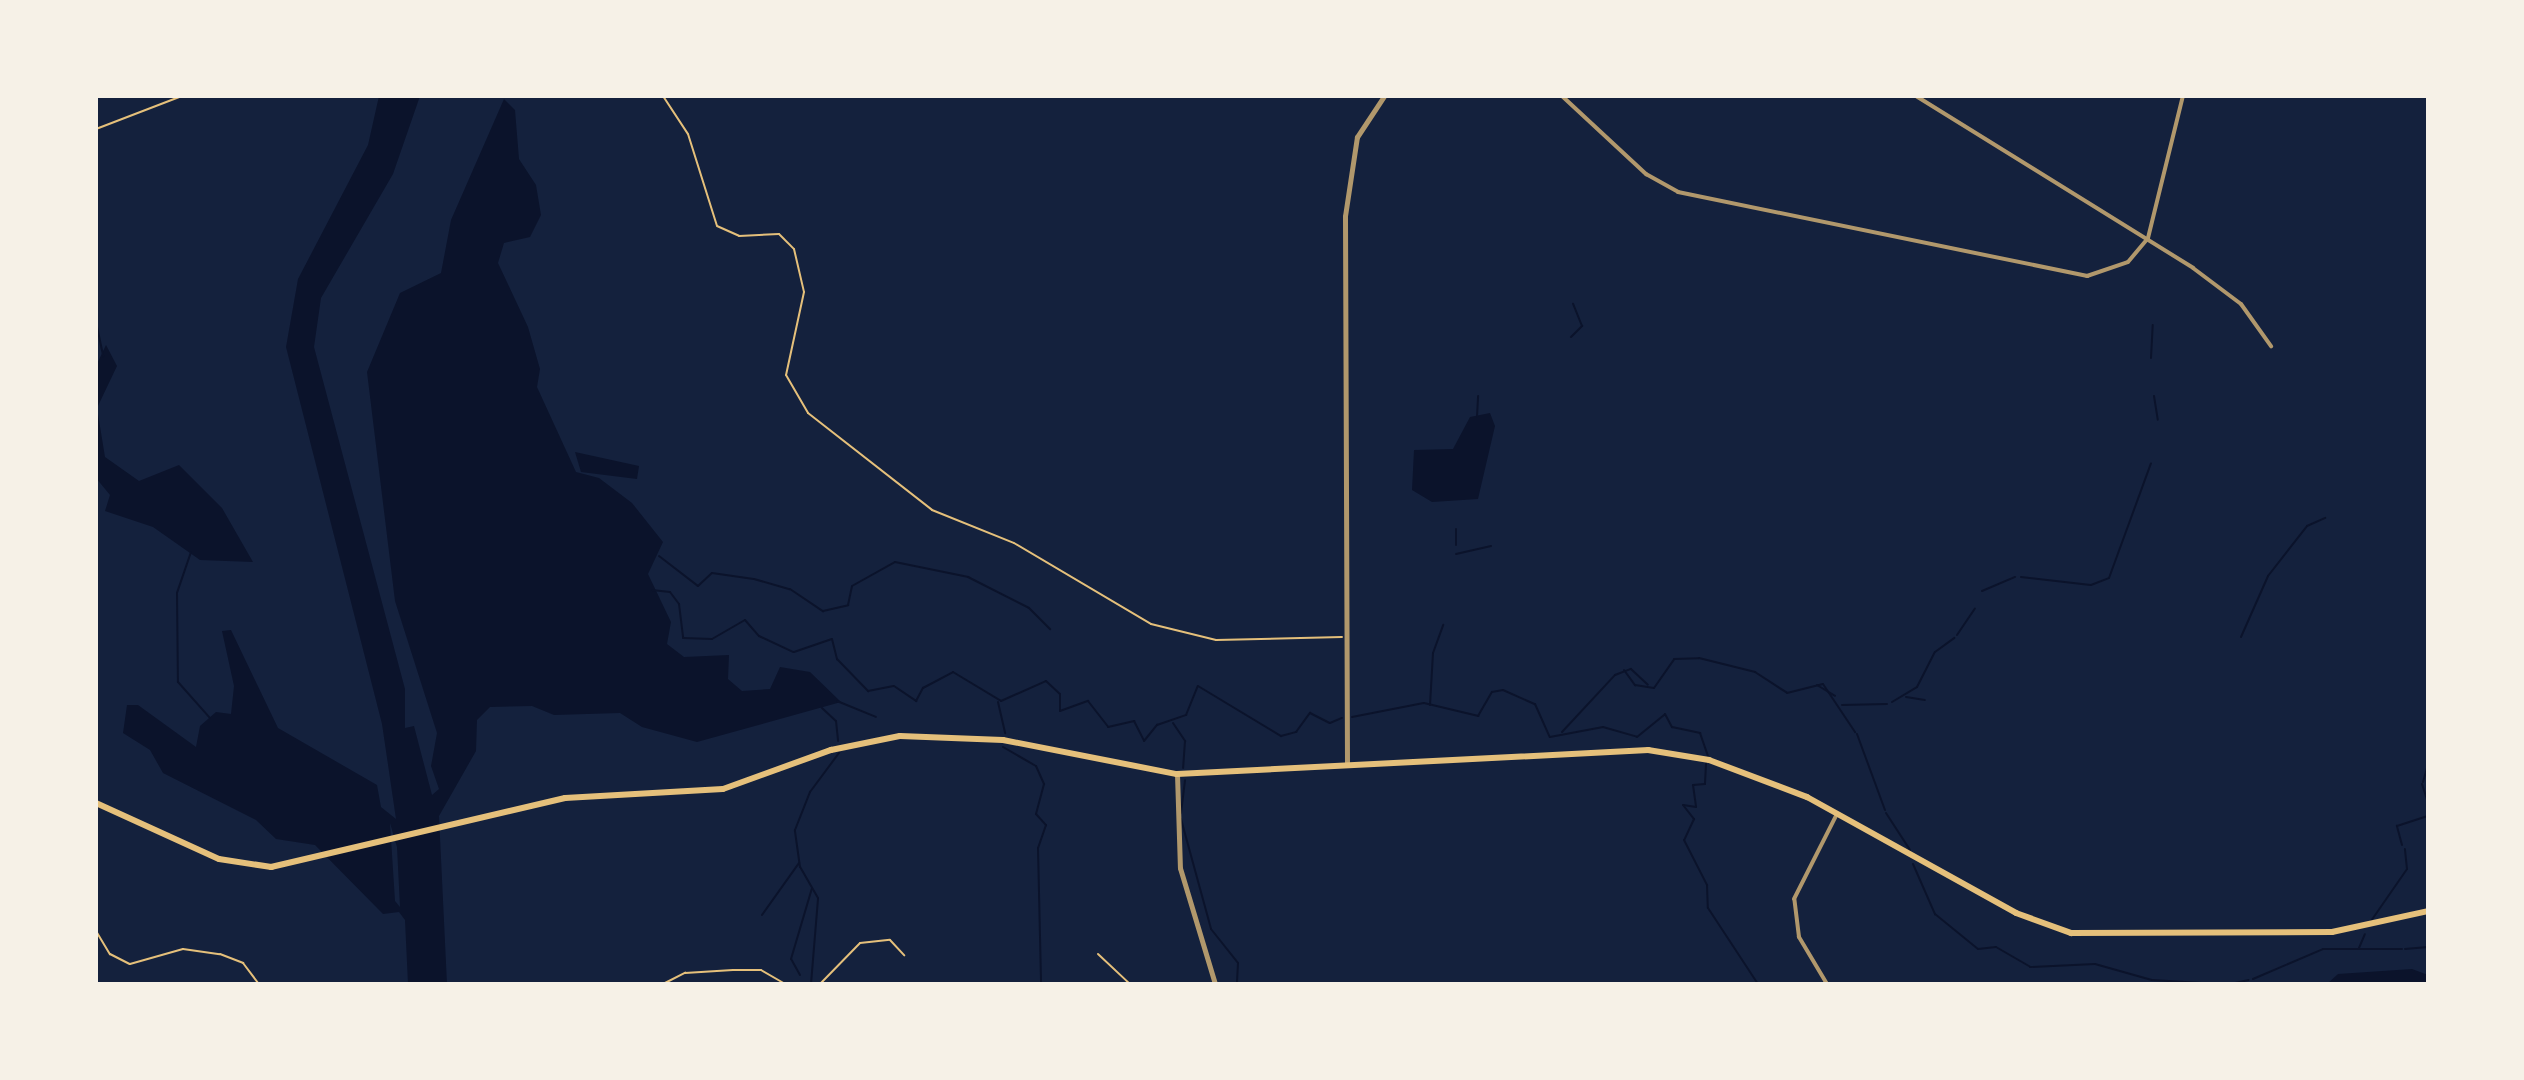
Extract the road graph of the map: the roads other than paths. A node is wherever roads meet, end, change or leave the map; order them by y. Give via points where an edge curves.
1 (1384, 96) edge
2 (1562, 96) edge
3 (1916, 96) edge
4 (2183, 96) edge
5 (2148, 238) junction
6 (2271, 346) dead end
7 (1347, 764) junction
8 (1177, 774) junction
9 (96, 803) edge
10 (1838, 814) junction
11 (2428, 911) edge
12 (1215, 984) edge
13 (1827, 984) edge

1 - 7 street via 1360,128 1346,200
2 - 5 street via 1646,174 1703,200 2075,275 2119,268
3 - 5 street
4 - 5 street
5 - 6 street via 2241,304
7 - 8 main road
7 - 10 main road via 1665,751 1734,768
8 - 9 main road via 1025,743 916,734 831,750 723,789 582,795 271,867 208,856
8 - 12 street via 1180,868
10 - 11 main road via 1918,863 2071,933 2332,932
10 - 13 street via 1794,899 1799,937

